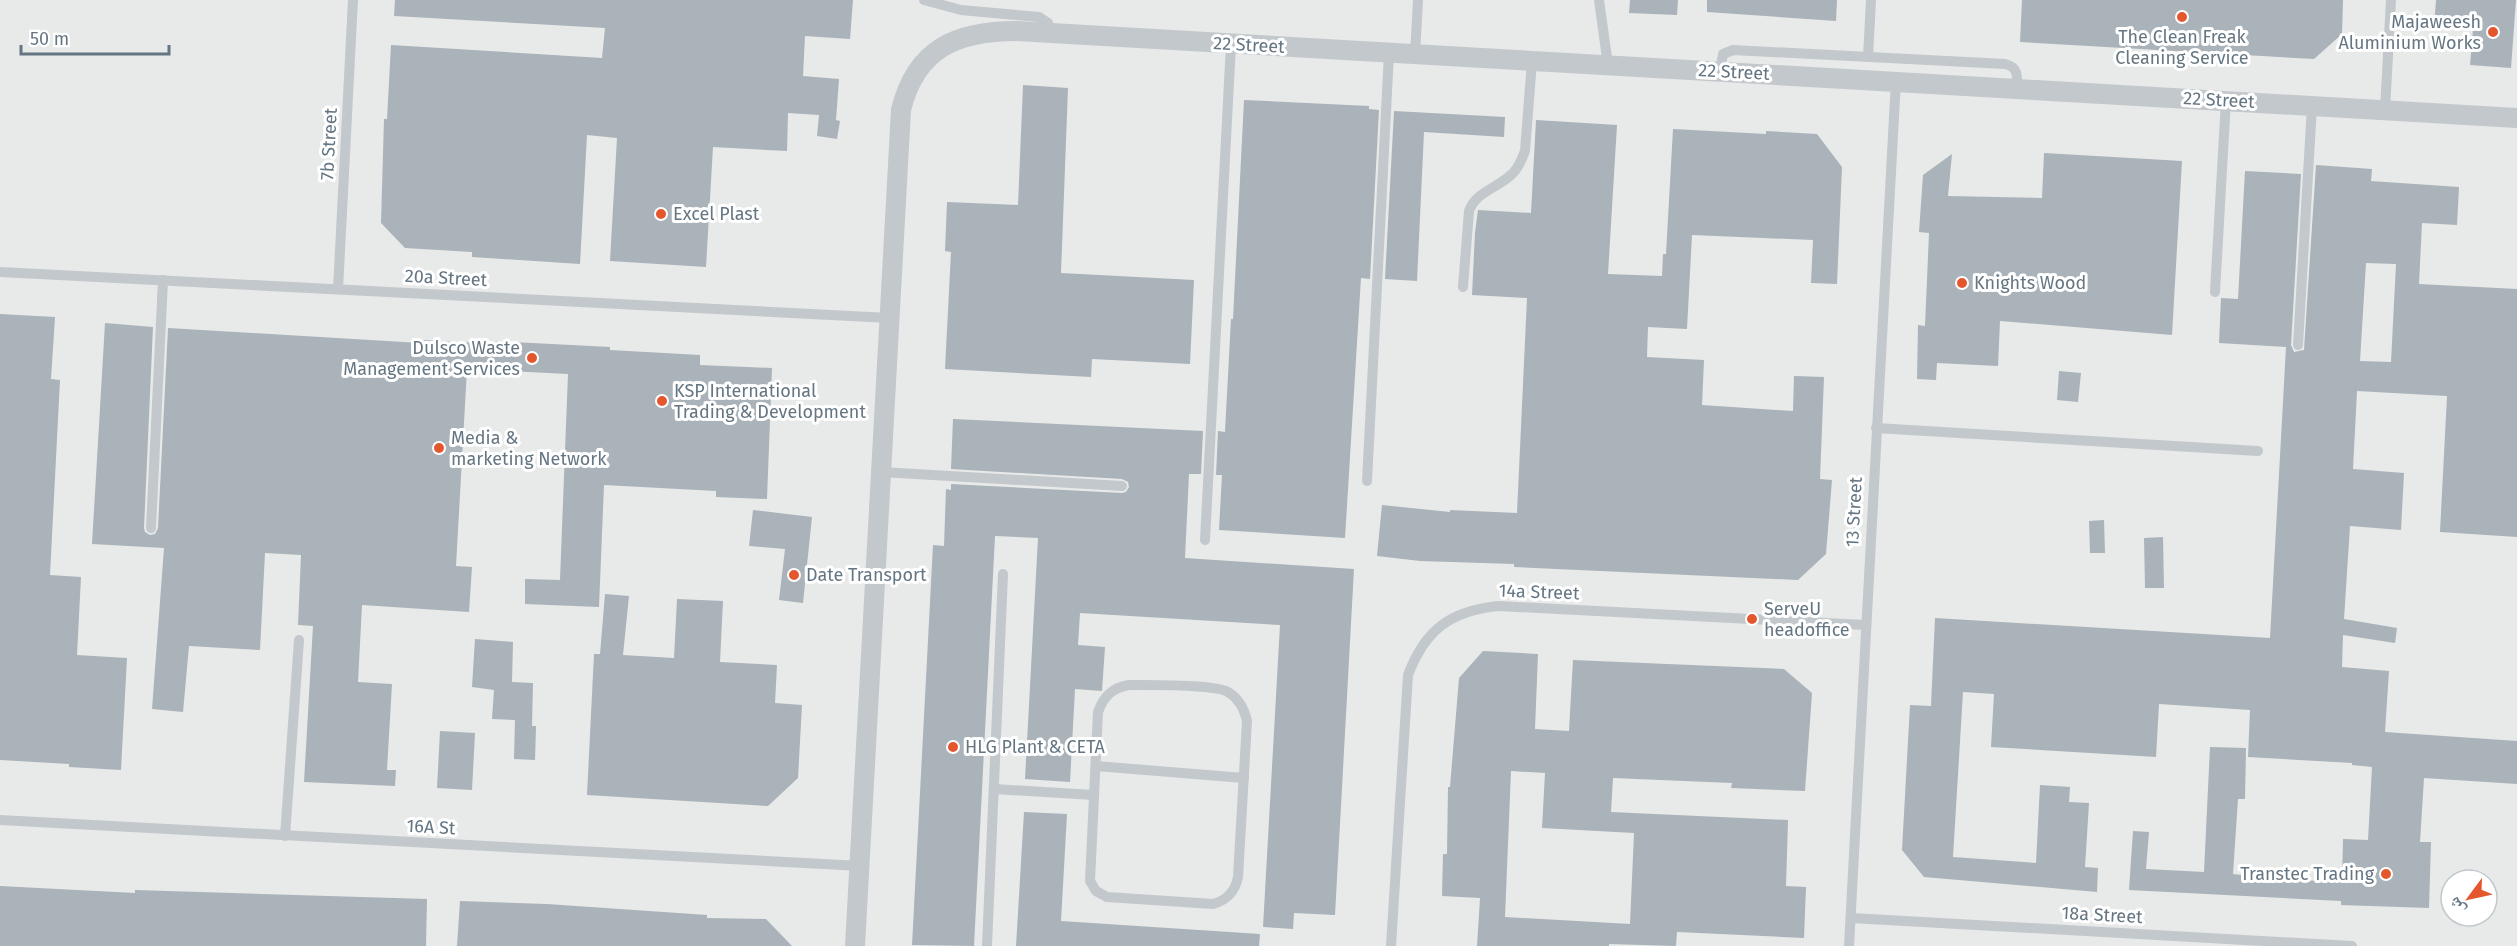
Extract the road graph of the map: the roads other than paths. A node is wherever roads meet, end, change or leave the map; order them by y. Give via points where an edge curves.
1 (353, 0) edge
2 (924, 0) edge
3 (1418, 0) edge
4 (1599, 0) edge
5 (1871, 0) edge
6 (2391, 0) edge
7 (1052, 33) junction
8 (1231, 44) junction
9 (1389, 53) junction
10 (1415, 54) junction
11 (1868, 57) junction
12 (1533, 61) junction
13 (1608, 65) junction
14 (1720, 71) junction
15 (1896, 80) junction
16 (2016, 88) junction
17 (2226, 100) junction
18 (2312, 106) junction
19 (2385, 110) junction
20 (2517, 118) edge
21 (0, 272) edge
22 (163, 280) junction
23 (1463, 287) dead end
24 (338, 289) junction
25 (2215, 292) dead end
26 (890, 318) junction
27 (2298, 345) dead end
28 (1876, 428) junction
29 (2258, 452) dead end
30 (881, 472) junction
31 (1366, 481) dead end
32 (1122, 486) dead end
33 (151, 528) dead end
34 (1205, 540) dead end
35 (1003, 574) dead end
36 (1864, 626) junction
37 (299, 640) dead end
38 (1096, 766) junction
39 (1244, 778) junction
40 (994, 789) junction
41 (1094, 795) junction
42 (0, 820) edge
43 (285, 836) junction
44 (861, 867) junction
45 (1851, 918) junction
46 (855, 946) edge
47 (987, 946) edge
48 (1391, 946) edge
49 (1849, 946) edge
50 (2352, 946) edge

1 - 24 lane, 7b Street
2 - 7 lane via 961,10 1039,17 1048,23
3 - 10 lane
4 - 13 lane
5 - 11 lane
6 - 19 lane
7 - 8 street, 22 Street
7 - 26 street, 22 Street via 1000,31 952,40 927,58 909,83 901,110
8 - 9 street, 22 Street
8 - 34 lane
9 - 10 street, 22 Street
9 - 31 lane
10 - 12 street, 22 Street
11 - 14 lane via 1733,50 1722,57
11 - 16 lane via 2005,64 2017,72
12 - 13 street, 22 Street
12 - 23 lane via 1525,151 1512,174 1471,204
13 - 14 street, 22 Street
14 - 15 street, 22 Street
15 - 16 street, 22 Street
15 - 28 lane, 13 Street
16 - 17 street, 22 Street
17 - 18 street, 22 Street
17 - 25 lane
18 - 19 street, 22 Street
18 - 27 lane
19 - 20 street, 22 Street
21 - 22 lane, 20a Street
22 - 24 lane, 20a Street
22 - 33 lane
24 - 26 lane, 20a Street
26 - 30 street
28 - 29 lane
28 - 36 lane, 13 Street
30 - 32 lane
30 - 44 street
35 - 40 lane
36 - 45 lane, 13 Street
36 - 48 lane, 14a Street via 1498,606 1468,611 1441,625 1426,639 1408,675
37 - 43 lane
38 - 39 lane
38 - 39 lane via 1098,712 1113,690 1129,684 1218,688 1234,696 1245,712
38 - 41 lane
39 - 41 lane via 1237,884 1225,900 1213,904 1107,897 1096,891 1089,874
40 - 41 lane
40 - 47 lane
42 - 43 lane, 16A St
43 - 44 lane, 16A St
44 - 46 street
45 - 49 lane, 13 Street
45 - 50 lane, 18a Street

